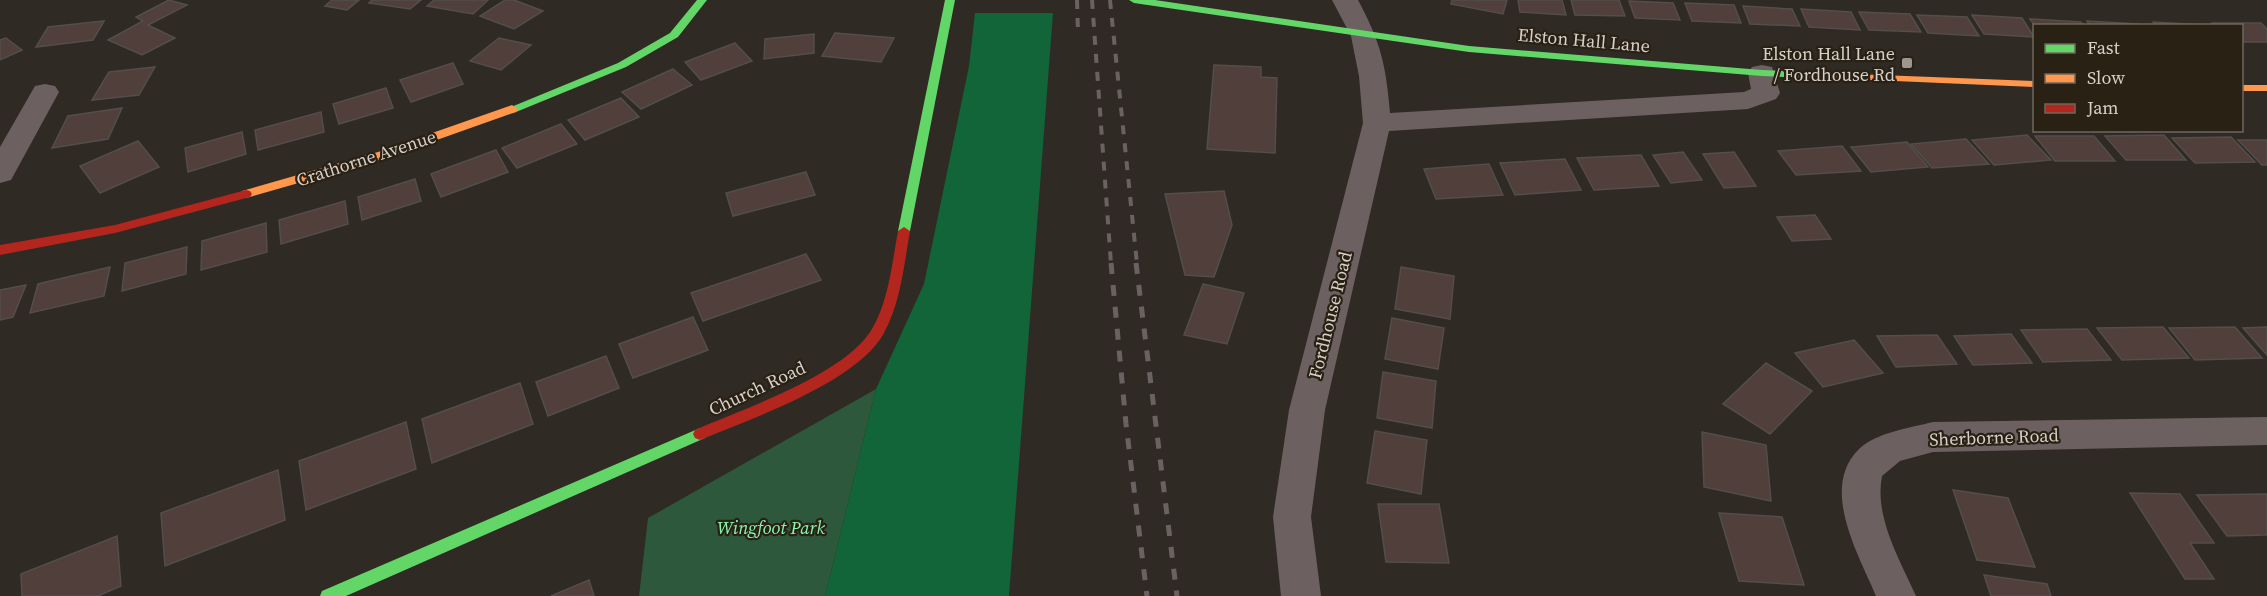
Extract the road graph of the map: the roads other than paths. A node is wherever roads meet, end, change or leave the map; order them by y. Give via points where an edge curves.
1 (702, 0) edge
2 (950, 0) edge
3 (1134, 0) edge
4 (1345, 0) edge
5 (1364, 36) junction
6 (1762, 73) junction
7 (2033, 84) edge
8 (2243, 88) edge
9 (2267, 88) edge
10 (45, 92) dead end
11 (1377, 123) junction
12 (0, 173) edge
13 (0, 250) edge
14 (2267, 431) edge
15 (328, 596) edge
16 (1300, 596) edge
17 (1896, 596) edge

1 - 13 street, Crathorne Avenue via 674,35 622,65 499,114 382,155 256,192 115,229
2 - 15 street, Church Road via 886,312 869,344 836,370 765,406
3 - 5 street, Elston Hall Lane
4 - 5 street, Fordhouse Road
5 - 6 street, Elston Hall Lane via 1469,49
5 - 11 street, Fordhouse Road
6 - 7 street, Elston Hall Lane
6 - 11 street via 1766,93 1748,100
8 - 9 street
10 - 12 street
11 - 16 street, Fordhouse Road via 1307,410 1292,517
14 - 17 street, Sherborne Road via 1933,437 1898,446 1871,460 1860,479 1861,507

